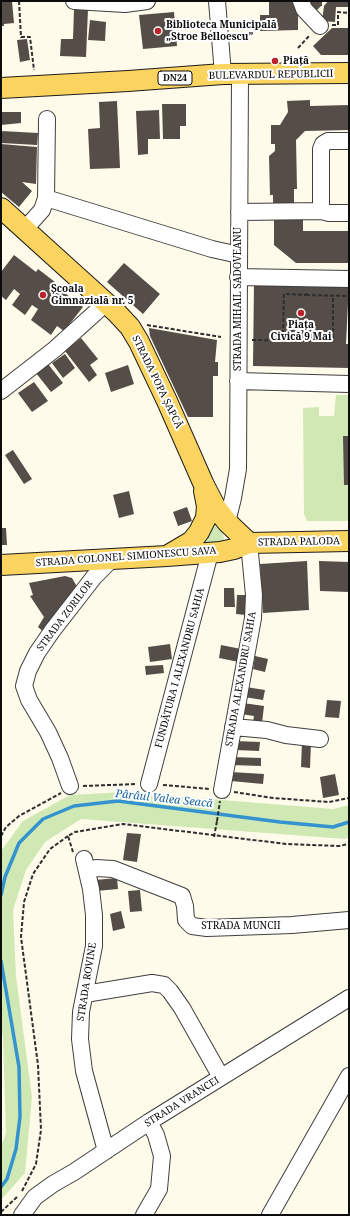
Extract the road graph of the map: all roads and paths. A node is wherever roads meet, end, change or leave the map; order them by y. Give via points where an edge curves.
1 (19, 1) edge
2 (74, 1) edge
3 (217, 1) edge
4 (302, 1) edge
5 (141, 2) edge
6 (349, 13) edge
7 (320, 26) junction
8 (298, 48) dead end
9 (349, 73) edge
10 (231, 74) junction
11 (36, 86) junction
12 (1, 88) edge
13 (46, 118) dead end
14 (349, 141) edge
15 (46, 198) junction
16 (1, 209) edge
17 (321, 211) junction
18 (239, 212) junction
19 (349, 213) edge
20 (25, 229) junction
21 (239, 256) junction
22 (238, 277) junction
23 (307, 278) junction
24 (349, 279) edge
25 (306, 295) junction
26 (333, 295) junction
27 (349, 296) edge
28 (106, 303) junction
29 (140, 323) dead end
30 (221, 337) dead end
31 (250, 340) dead end
32 (283, 340) junction
33 (238, 381) junction
34 (349, 384) edge
35 (1, 391) edge
36 (204, 485) junction
37 (227, 522) junction
38 (349, 541) edge
39 (249, 543) junction
40 (210, 553) junction
41 (167, 556) junction
42 (112, 559) junction
43 (1, 565) edge
44 (233, 727) junction
45 (320, 739) dead end
46 (150, 784) junction
47 (70, 786) junction
48 (222, 790) junction
49 (349, 798) edge
50 (219, 807) dead end
51 (1, 836) edge
52 (68, 836) junction
53 (214, 837) dead end
54 (349, 844) edge
55 (82, 862) junction
56 (349, 920) edge
57 (85, 994) junction
58 (349, 998) edge
59 (349, 1076) edge
60 (221, 1077) junction
61 (149, 1122) junction
62 (106, 1151) junction
63 (1, 1212) edge
64 (270, 1214) edge
65 (22, 1215) edge
66 (144, 1215) edge

1 - 11 path via 21,37 30,37
2 - 5 street via 109,4
3 - 10 street, STRADA MIHAIL SADOVEANU
4 - 7 street via 304,9
6 - 7 path via 338,12 338,25
7 - 8 path
9 - 10 main road, BULEVARDUL REPUBLICII / DN24
10 - 11 main road, BULEVARDUL REPUBLICII / DN24
10 - 18 street, STRADA MIHAIL SADOVEANU
11 - 12 main road, BULEVARDUL REPUBLICII / DN24
13 - 15 street
14 - 17 street via 328,141 321,149
15 - 20 street via 42,210
15 - 21 street
16 - 20 main road, STRADA POPA ȘAPCĂ
17 - 18 street
17 - 19 street
18 - 21 street, STRADA MIHAIL SADOVEANU
20 - 28 main road, STRADA POPA ȘAPCĂ
21 - 22 street, STRADA MIHAIL SADOVEANU
22 - 23 street
22 - 33 street, STRADA MIHAIL SADOVEANU
23 - 24 street
23 - 25 path
25 - 26 path
25 - 32 path via 284,294
26 - 27 path
26 - 32 path via 333,341
28 - 35 street via 55,349
28 - 36 main road, STRADA POPA ȘAPCĂ via 130,327 139,342
29 - 30 path
31 - 32 path
33 - 34 street
33 - 37 street, STRADA MIHAIL SADOVEANU via 238,469
36 - 37 main road, STRADA POPA ȘAPCĂ
36 - 41 main road via 206,518 200,532 192,541
37 - 39 main road, STRADA POPA ȘAPCĂ
38 - 39 main road, STRADA PALODA
39 - 40 main road, STRADA COLONEL SIMIONESCU SAVA via 234,549
39 - 44 street, STRADA ALEXANDRU SAHIA via 254,595 253,618
40 - 41 main road, STRADA COLONEL SIMIONESCU SAVA
40 - 46 street, FUNDĂTURA I ALEXANDRU SAHIA
41 - 42 main road, STRADA COLONEL SIMIONESCU SAVA
42 - 43 main road, STRADA COLONEL SIMIONESCU SAVA
42 - 47 street, STRADA ZORILOR via 94,577 52,631 37,653 24,686 60,758
44 - 45 street
44 - 48 street, STRADA ALEXANDRU SAHIA
46 - 47 path
46 - 48 path
47 - 51 path via 19,816 6,827
48 - 49 path via 273,798 329,802
50 - 53 path, bridge
52 - 54 path via 75,832 124,824 286,844
52 - 55 path
52 - 63 path via 50,849 33,874 24,902 21,937 38,1066 41,1130 36,1164 20,1194
55 - 56 street, STRADA MUNCII via 96,868 113,869 182,896 186,920 192,926 207,928 292,925
55 - 57 street, STRADA ROVINE via 91,889 94,915 94,946
57 - 60 street via 152,983 164,985 182,1008
57 - 62 street, STRADA ROVINE via 80,1039 84,1071
58 - 60 street, STRADA VRANCEI
59 - 64 street
60 - 61 street, STRADA VRANCEI
61 - 62 street, STRADA VRANCEI
61 - 66 street via 162,1156 158,1189
62 - 65 street, STRADA VRANCEI via 35,1197

